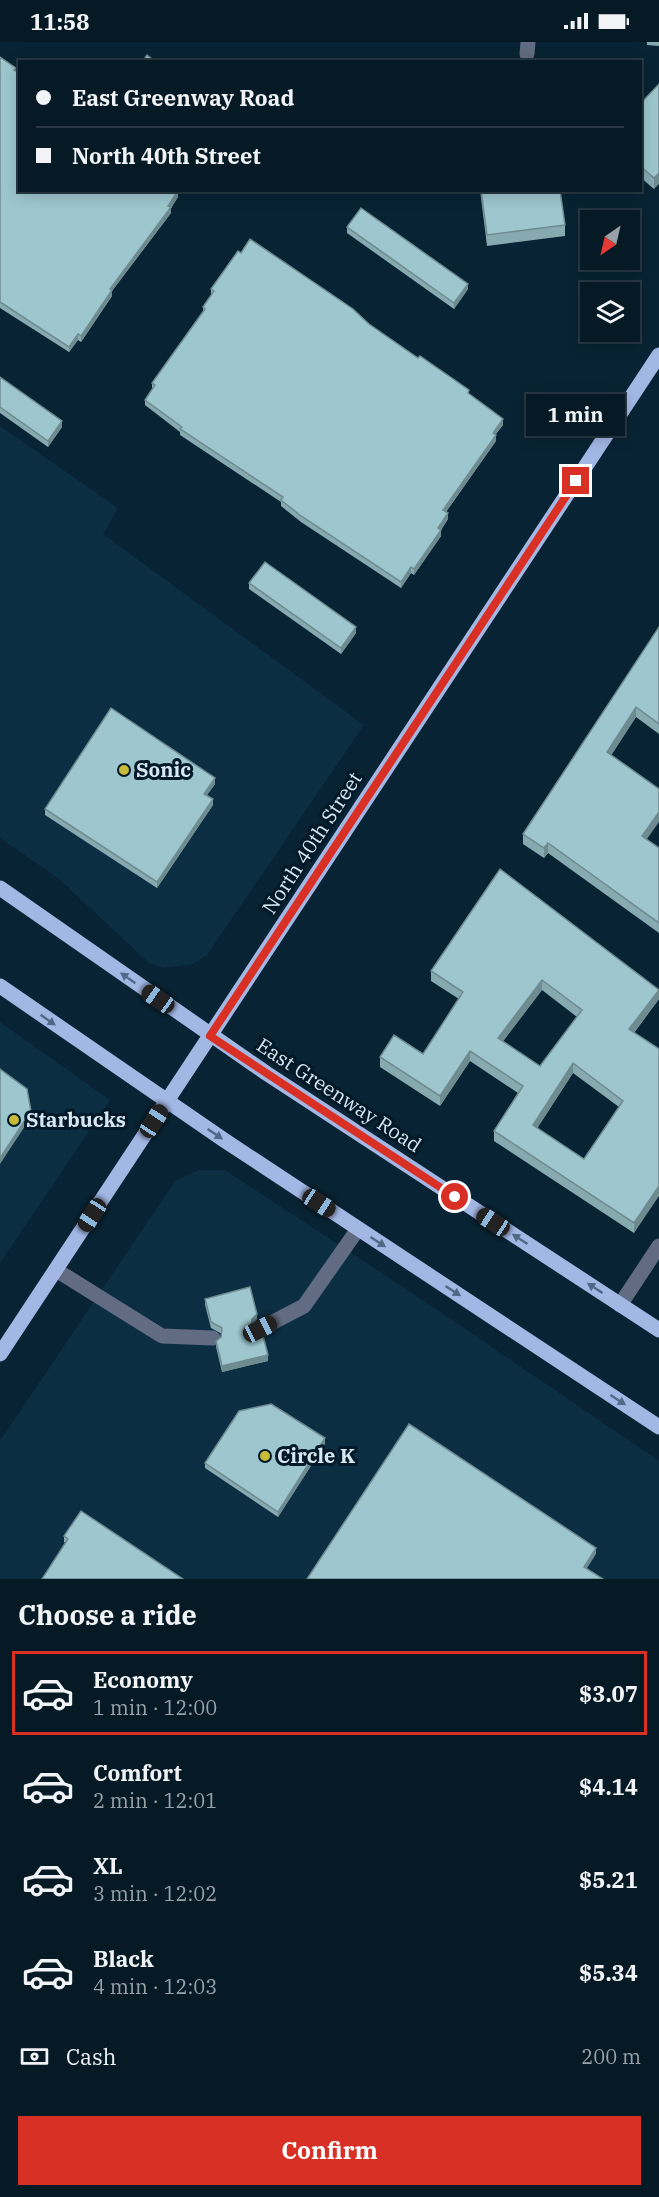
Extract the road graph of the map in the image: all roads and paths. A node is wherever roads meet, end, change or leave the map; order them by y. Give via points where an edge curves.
1 (659, 355) edge
2 (0, 888) edge
3 (0, 986) edge
4 (210, 1036) junction
5 (167, 1101) junction
6 (358, 1228) junction
7 (659, 1246) edge
8 (56, 1270) junction
9 (620, 1305) junction
10 (260, 1329) edge
11 (659, 1330) edge
12 (213, 1338) dead end
13 (0, 1354) edge
14 (659, 1427) edge

1 - 4 main road, North 40th Street
4 -> 2 main road, East Greenway Road
3 -> 5 main road
4 - 5 main road, North 40th Street
9 -> 4 main road, East Greenway Road
5 -> 6 main road
5 - 8 main road, North 40th Street
6 - 10 lane via 304,1306
6 -> 14 main road
7 - 9 lane
8 - 12 lane via 162,1336
8 - 13 main road, North 40th Street
9 - 11 main road, East Greenway Road

